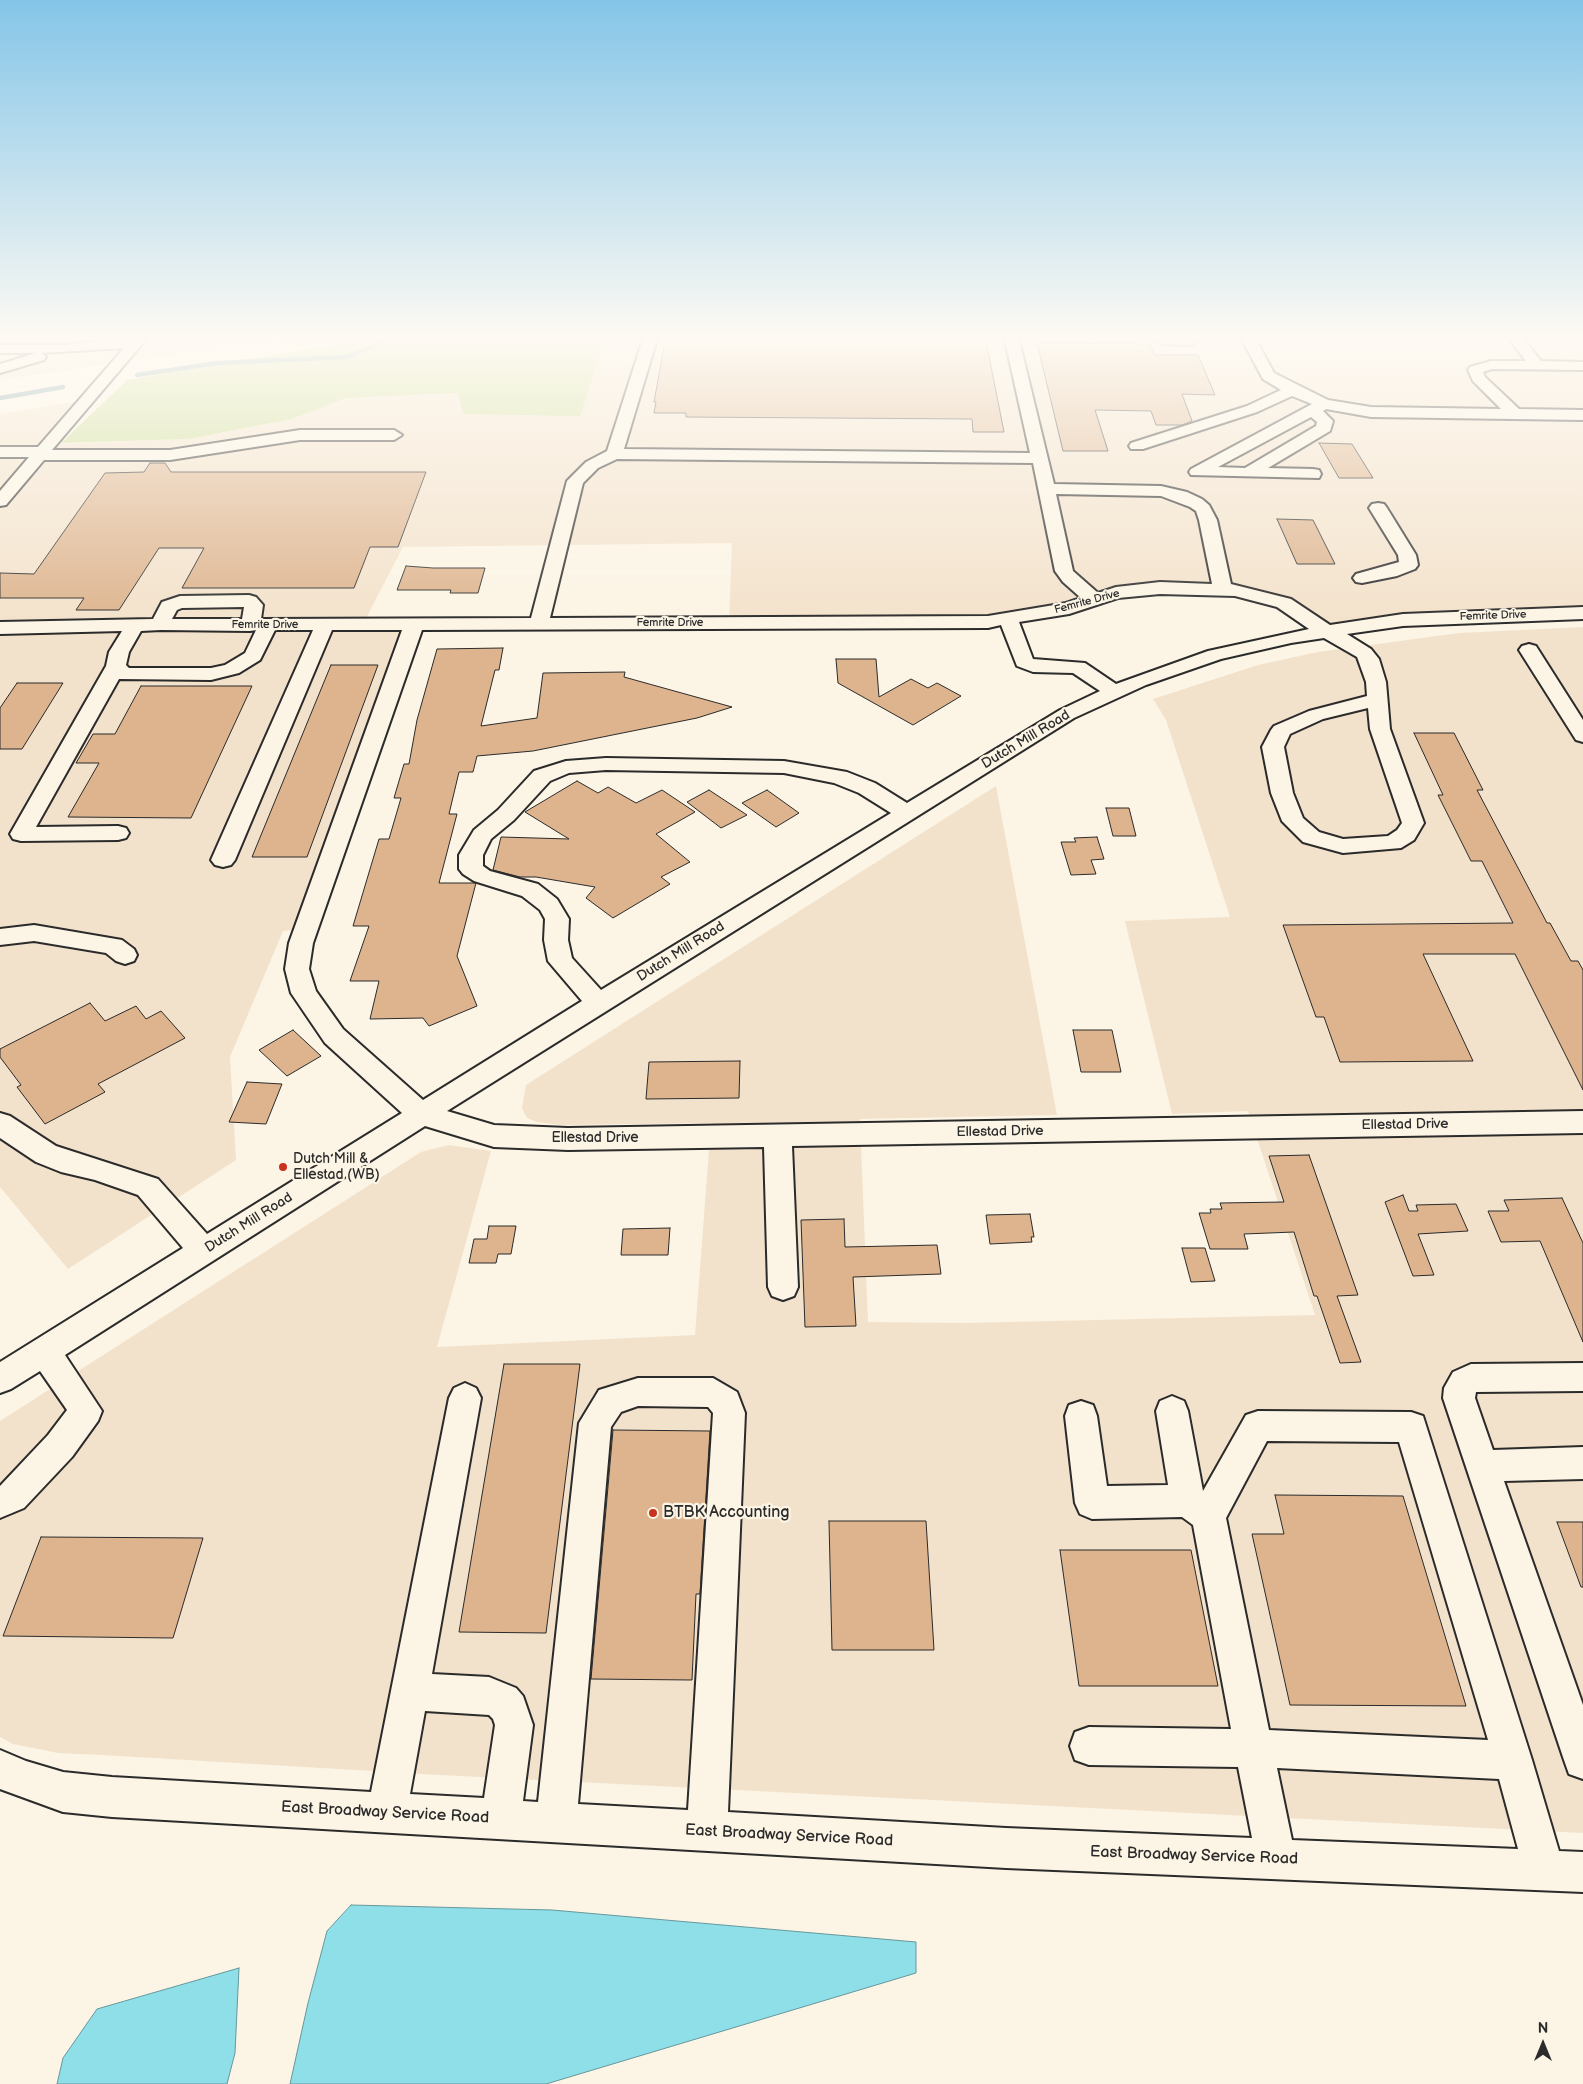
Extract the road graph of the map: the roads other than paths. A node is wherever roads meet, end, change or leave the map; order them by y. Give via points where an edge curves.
1 (58, 433) edge
2 (621, 433) edge
3 (1034, 433) edge
4 (1177, 433) edge
5 (1269, 433) edge
6 (1315, 433) edge
7 (394, 435) dead end
8 (1137, 446) dead end
9 (0, 452) edge
10 (41, 453) junction
11 (614, 454) junction
12 (1040, 458) junction
13 (1248, 473) junction
14 (1313, 474) dead end
15 (1047, 489) junction
16 (0, 501) edge
17 (1378, 508) dead end
18 (1362, 578) dead end
19 (1223, 590) junction
20 (1095, 600) junction
21 (1583, 614) edge
22 (1008, 619) junction
23 (1403, 620) joint
24 (414, 624) junction
25 (540, 624) junction
26 (135, 625) junction
27 (259, 625) junction
28 (325, 625) junction
29 (0, 628) edge
30 (1325, 632) junction
31 (1529, 650) dead end
32 (116, 666) junction
33 (1115, 692) junction
34 (1378, 699) junction
35 (1583, 736) edge
36 (907, 813) junction
37 (118, 833) dead end
38 (223, 860) dead end
39 (0, 937) edge
40 (125, 955) dead end
41 (598, 1003) junction
42 (421, 1114) junction
43 (1583, 1122) edge
44 (0, 1124) edge
45 (778, 1135) junction
46 (204, 1251) junction
47 (782, 1287) dead end
48 (45, 1351) junction
49 (1583, 1377) edge
50 (0, 1379) edge
51 (465, 1398) dead end
52 (1172, 1411) dead end
53 (1080, 1416) dead end
54 (1583, 1463) edge
55 (1482, 1466) junction
56 (0, 1502) edge
57 (1198, 1508) junction
58 (410, 1692) junction
59 (1089, 1746) dead end
60 (1253, 1748) junction
61 (1513, 1760) junction
62 (1583, 1760) edge
63 (0, 1769) edge
64 (387, 1813) junction
65 (501, 1819) junction
66 (556, 1823) junction
67 (707, 1831) junction
68 (1276, 1860) junction
69 (1544, 1870) junction
70 (1583, 1872) edge

1 - 10 street
2 - 11 street
3 - 12 street
4 - 8 street
5 - 13 street via 1197,472
6 - 13 street
7 - 10 street via 300,435 170,455
9 - 10 street
10 - 16 street
11 - 12 street
11 - 25 street via 592,465 575,481
12 - 15 street
13 - 14 street
15 - 19 street via 1161,491 1196,503 1203,508 1208,520
15 - 20 street via 1064,571
17 - 18 street via 1407,555 1409,566
19 - 20 street, Femrite Drive via 1160,588 1116,593
19 - 30 street, Femrite Drive via 1235,590 1284,603
20 - 22 street, Femrite Drive
21 - 23 street, Femrite Drive
22 - 25 street, Femrite Drive via 934,623
22 - 33 street via 1024,662 1033,666 1078,667
23 - 30 street, Dutch Mill Road
24 - 25 street, Femrite Drive
24 - 28 street, Femrite Drive
24 - 42 street via 301,943 297,969 304,993 334,1036
26 - 27 street, Femrite Drive
26 - 29 street, Femrite Drive
26 - 32 street via 119,652
27 - 28 street, Femrite Drive
27 - 32 street via 253,656 225,671 211,674 124,674
28 - 38 street
30 - 33 street, Dutch Mill Road via 1215,655
30 - 34 street via 1364,652 1376,682
31 - 35 street
32 - 37 street via 21,834
33 - 36 street, Dutch Mill Road via 1067,714
34 - 34 street via 1380,729 1413,823 1406,835 1393,842 1343,846 1311,837 1293,821 1282,793 1273,747 1281,730 1316,715
36 - 41 street, Dutch Mill Road
36 - 41 street via 867,788 839,778 784,767 606,764 566,767 542,776 506,815 482,835 471,855 471,869 482,876 530,890 548,905 557,919 560,961
39 - 40 street via 34,933 113,946
41 - 42 street, Dutch Mill Road
42 - 45 street, Ellestad Drive via 494,1136 568,1139
42 - 46 street, Dutch Mill Road
43 - 45 street, Ellestad Drive
44 - 46 street via 46,1154 148,1187
45 - 47 street
46 - 48 street, Dutch Mill Road
48 - 50 street, Dutch Mill Road
48 - 56 street via 86,1411 60,1446 12,1498
49 - 55 street via 1471,1378 1464,1382 1459,1398
51 - 58 street
52 - 57 street
53 - 57 street via 1092,1504
54 - 55 street
55 - 62 street
57 - 60 street
57 - 61 street via 1258,1426 1411,1427
58 - 64 street
58 - 65 street via 489,1696 503,1701 510,1709 514,1725
59 - 60 street
60 - 61 street
60 - 68 street
61 - 69 street
63 - 64 street, East Broadway Service Road via 63,1792
64 - 65 street, East Broadway Service Road
65 - 66 street, East Broadway Service Road
66 - 67 street, East Broadway Service Road
66 - 67 street via 595,1423 610,1400 638,1392 713,1394 726,1402 729,1413
67 - 68 street, East Broadway Service Road
68 - 69 street, East Broadway Service Road
69 - 70 street, East Broadway Service Road

